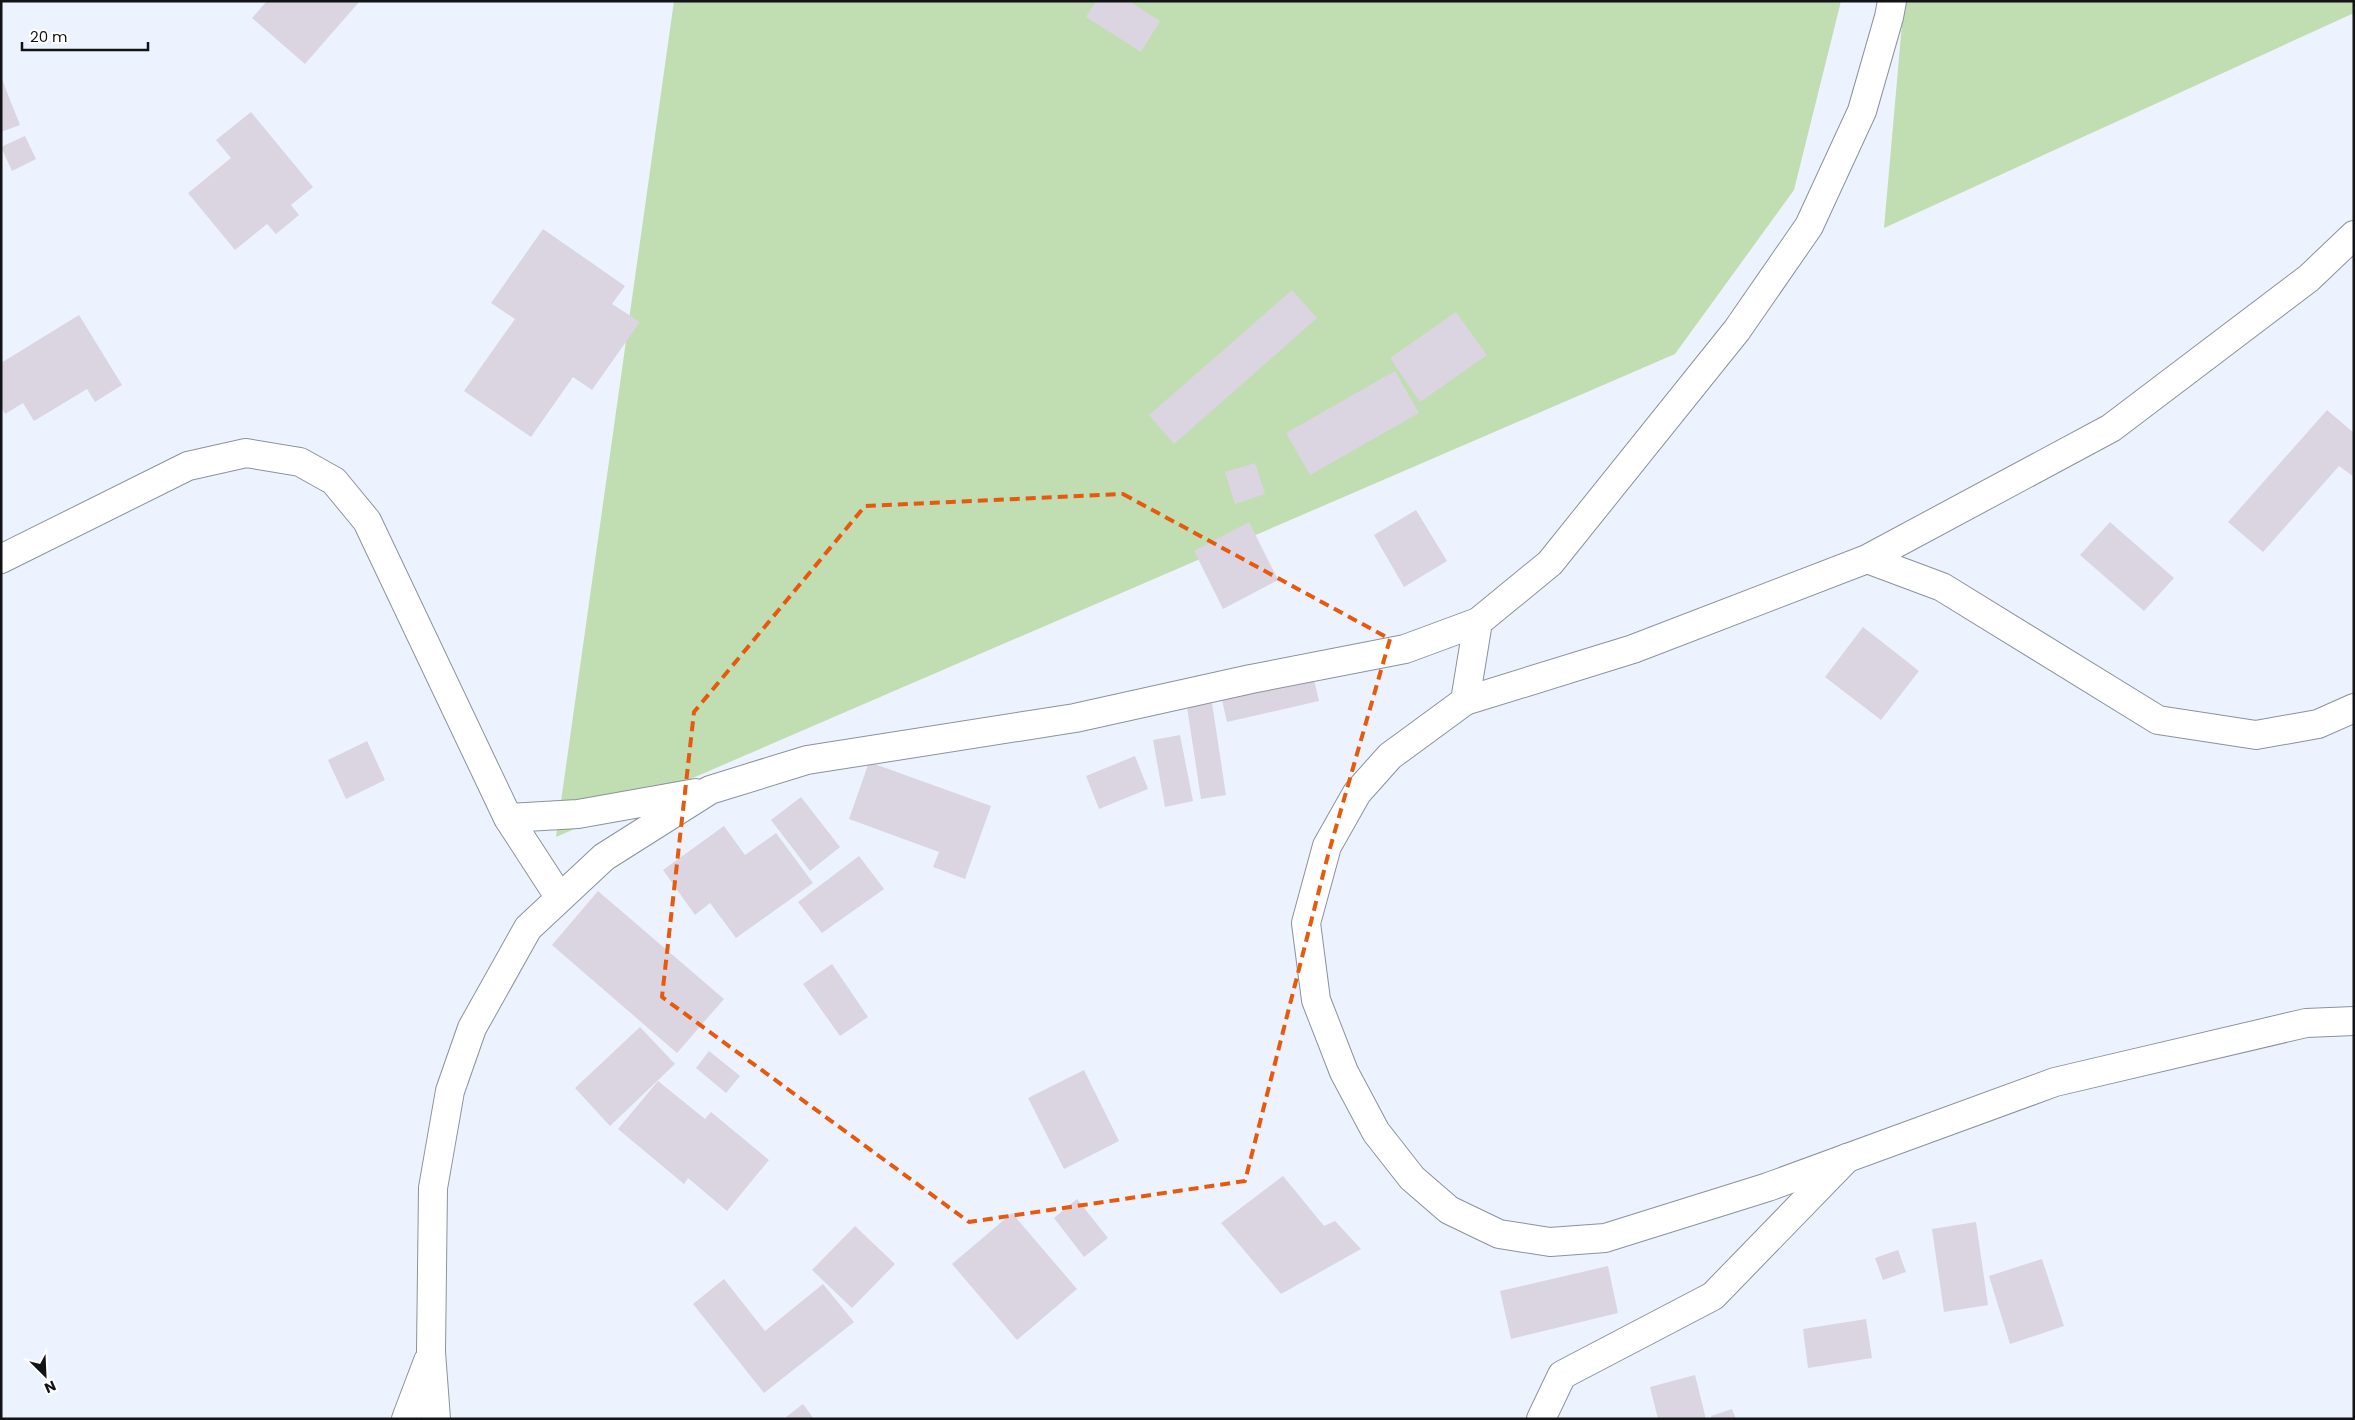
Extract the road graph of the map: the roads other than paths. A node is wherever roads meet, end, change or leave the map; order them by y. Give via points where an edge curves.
1 (1892, 1) edge
2 (2354, 235) edge
3 (1, 559) edge
4 (1867, 559) junction
5 (1478, 622) junction
6 (1465, 701) junction
7 (2354, 708) edge
8 (710, 790) junction
9 (508, 818) junction
10 (560, 898) junction
11 (2354, 1021) edge
12 (1847, 1158) junction
13 (431, 1352) junction
14 (406, 1419) edge
15 (436, 1419) edge
16 (1540, 1419) edge

1 - 5 street via 1862,111 1809,226 1737,330 1550,563
2 - 4 street via 2309,278 2112,428
3 - 9 street via 188,466 246,452 300,462 334,481 367,521
4 - 6 street via 1633,649
4 - 7 street via 1942,587 2158,720 2256,735 2318,724
5 - 6 street
5 - 8 street via 1405,649 1075,718 806,760
6 - 12 street via 1390,756 1357,793 1327,846 1306,923 1316,1000 1344,1072 1376,1132 1412,1178 1449,1210 1499,1234 1550,1242 1605,1238
8 - 9 street via 578,814
8 - 10 street via 604,857
9 - 10 street
10 - 13 street via 528,928 509,961 472,1028 450,1091 433,1188
11 - 12 street via 2306,1023 2055,1082
12 - 16 street via 1714,1296 1562,1376
13 - 14 street
13 - 15 street

